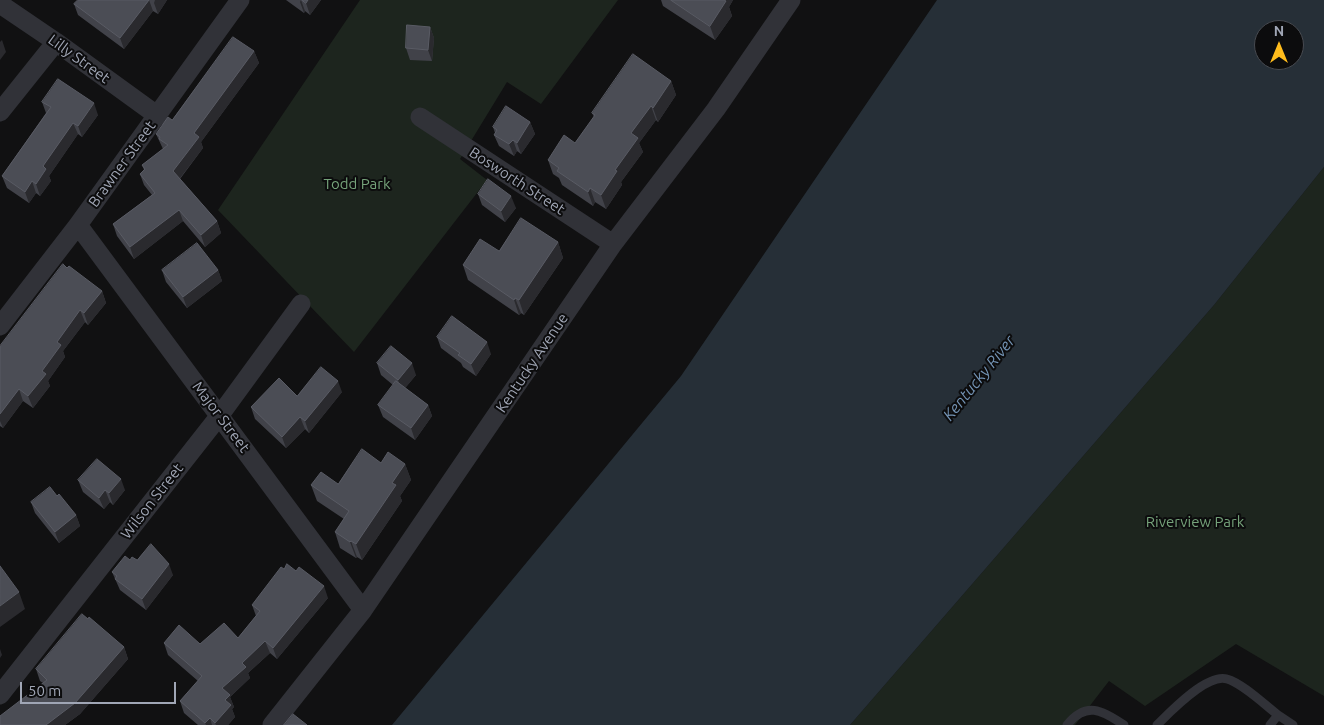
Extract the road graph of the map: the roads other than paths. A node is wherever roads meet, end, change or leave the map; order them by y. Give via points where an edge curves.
1 (240, 0) edge
2 (791, 0) edge
3 (0, 4) edge
4 (56, 42) junction
5 (0, 112) edge
6 (158, 116) junction
7 (420, 117) dead end
8 (78, 225) junction
9 (613, 244) junction
10 (301, 304) dead end
11 (0, 326) edge
12 (220, 414) junction
13 (363, 610) junction
14 (0, 696) edge
15 (1278, 715) junction
16 (272, 725) edge
17 (1067, 725) edge
18 (1124, 725) edge
19 (1158, 725) edge
20 (1270, 725) edge
21 (1293, 725) edge

1 - 6 street, Brawner Street
2 - 9 street, Kentucky Avenue via 716,109
3 - 4 street, Lilly Street
4 - 5 street
4 - 6 street, Lilly Street
6 - 8 street, Brawner Street
7 - 9 street, Bosworth Street
8 - 11 street, Brawner Street
8 - 12 street, Major Street
9 - 13 street, Kentucky Avenue
10 - 12 street, Wilson Street
12 - 13 street, Major Street
12 - 14 street, Wilson Street
13 - 16 street, Kentucky Avenue
15 - 19 lane via 1234,681 1224,678 1198,688 1179,702
15 - 20 lane
15 - 21 lane
17 - 18 lane via 1074,716 1091,709 1103,712

